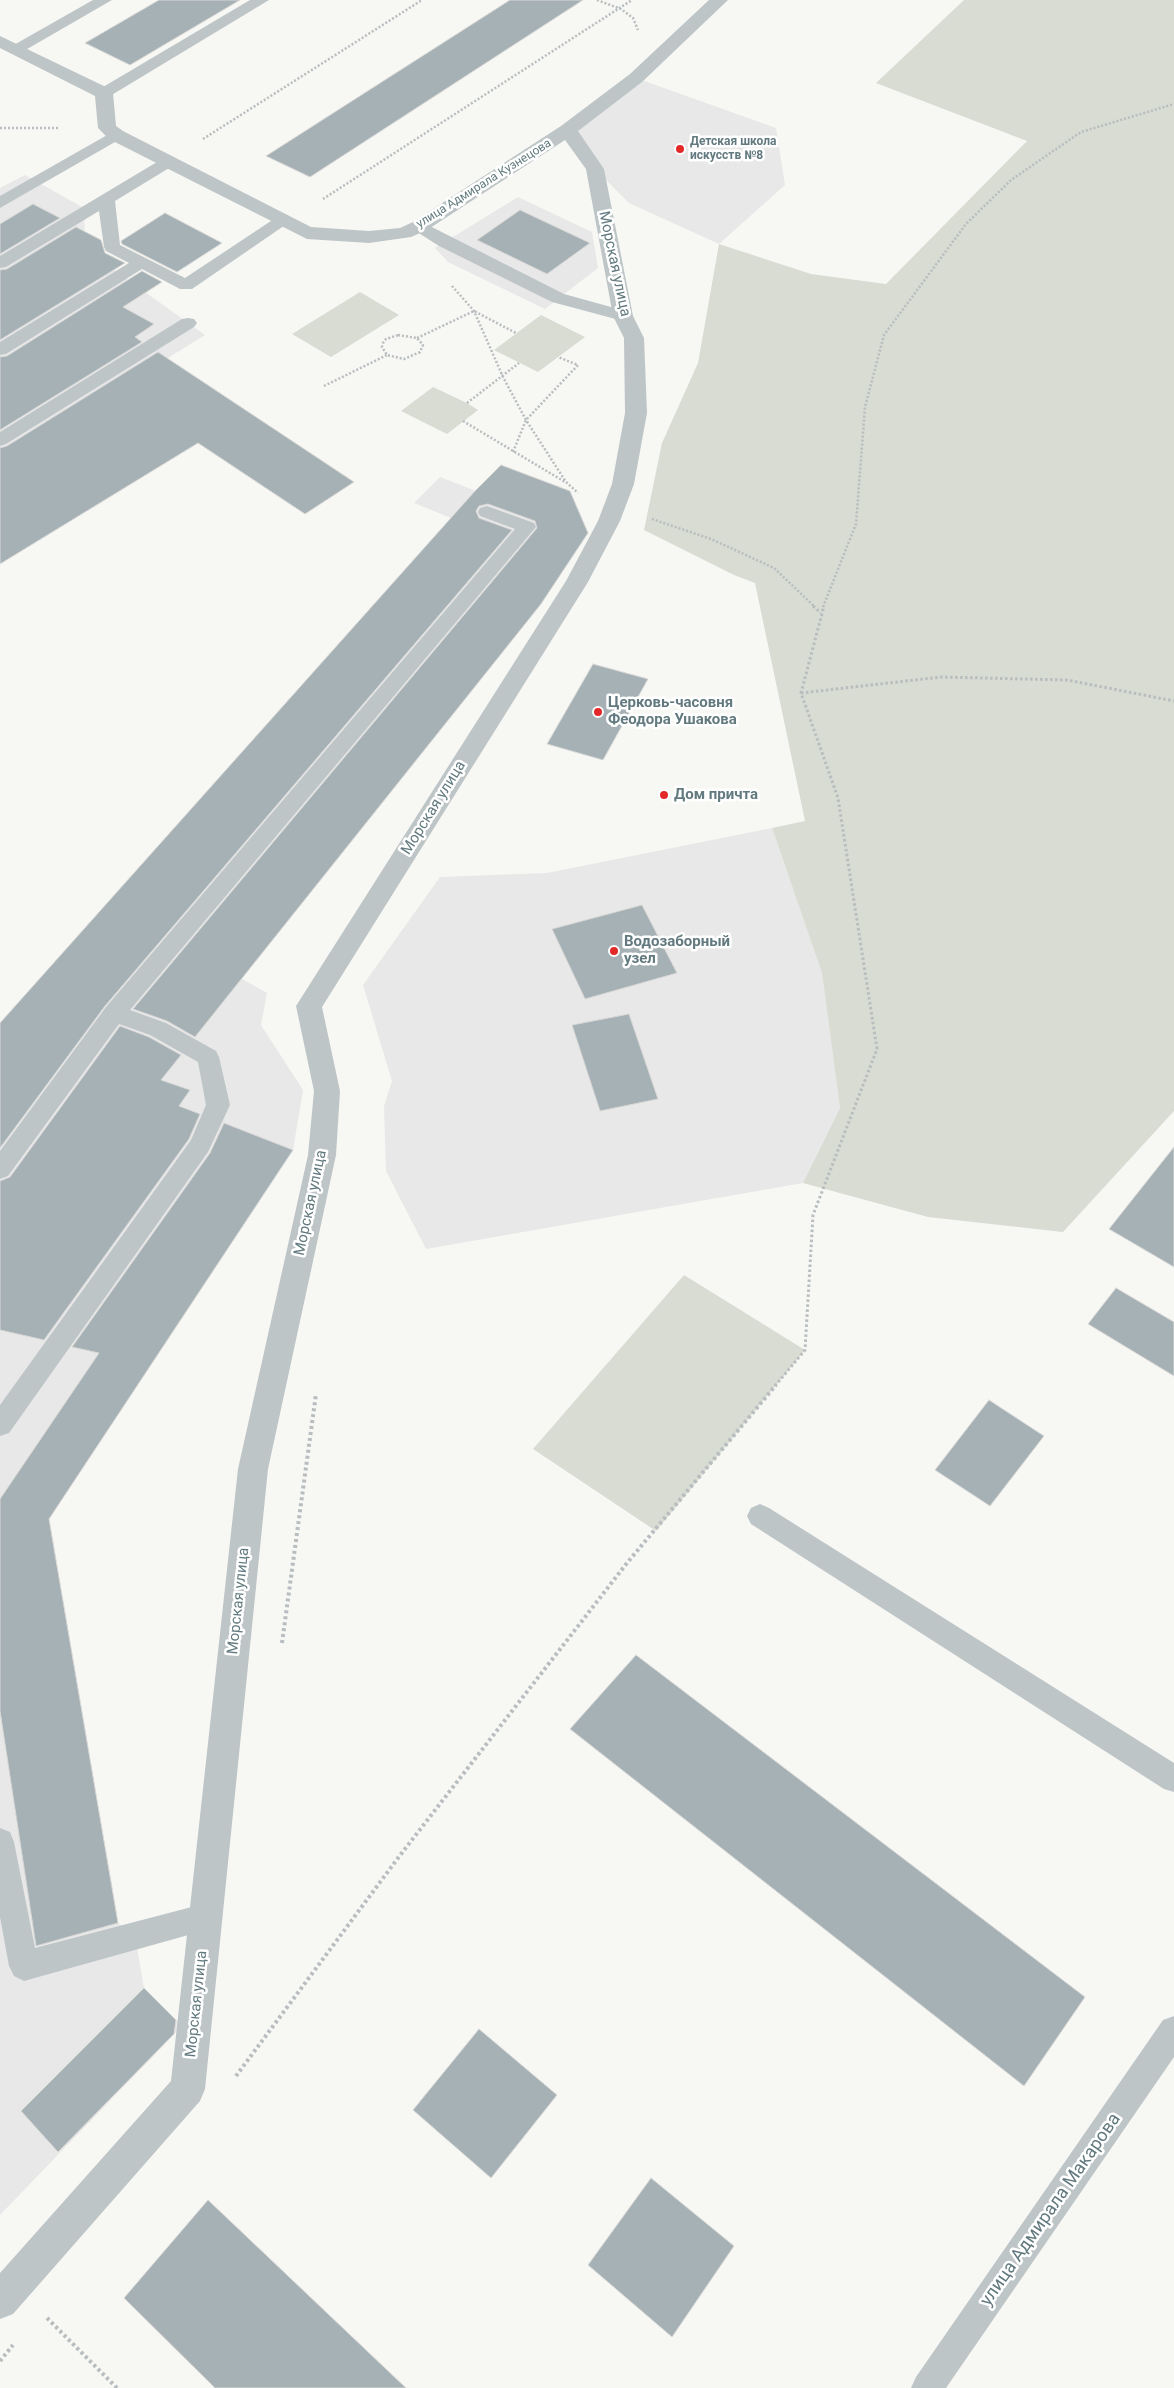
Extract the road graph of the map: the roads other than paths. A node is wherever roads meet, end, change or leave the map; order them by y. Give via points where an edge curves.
1 (104, 0) edge
2 (260, 0) edge
3 (719, 0) edge
4 (0, 41) edge
5 (17, 49) junction
6 (104, 93) junction
7 (568, 130) junction
8 (116, 135) junction
9 (168, 162) junction
10 (106, 199) junction
11 (0, 204) edge
12 (283, 221) junction
13 (420, 226) junction
14 (142, 262) junction
15 (0, 263) edge
16 (622, 316) junction
17 (188, 322) dead end
18 (0, 350) edge
19 (0, 440) edge
20 (487, 512) dead end
21 (114, 1013) junction
22 (0, 1169) edge
23 (0, 1425) edge
24 (760, 1516) dead end
25 (1174, 1779) edge
26 (0, 1842) edge
27 (206, 1917) junction
28 (1174, 2031) edge
29 (0, 2302) edge
30 (927, 2388) edge

1 - 5 lane
2 - 6 lane
3 - 7 street, улица Адмирала Кузнецова via 652,63
4 - 5 street
5 - 6 street
6 - 8 street via 107,128
7 - 13 street, улица Адмирала Кузнецова
7 - 16 street, Морская улица via 595,169
8 - 9 street, улица Адмирала Кузнецова
8 - 11 lane
9 - 10 lane
9 - 12 street, улица Адмирала Кузнецова
10 - 14 lane via 112,247
10 - 15 lane
12 - 13 street, улица Адмирала Кузнецова via 307,233 369,237 404,233
12 - 14 lane via 186,285
13 - 16 lane via 558,298
14 - 18 lane
16 - 27 street, Морская улица via 634,338 636,413 623,484 609,521 572,590 309,1006 328,1091 322,1155 252,1469
17 - 19 lane
20 - 21 lane via 527,527
21 - 22 lane
21 - 23 lane via 158,1029 208,1057 218,1105 200,1145
24 - 25 lane
26 - 27 lane via 24,1966
27 - 29 street, Морская улица via 188,2089
28 - 30 lane, улица Адмирала Макарова

